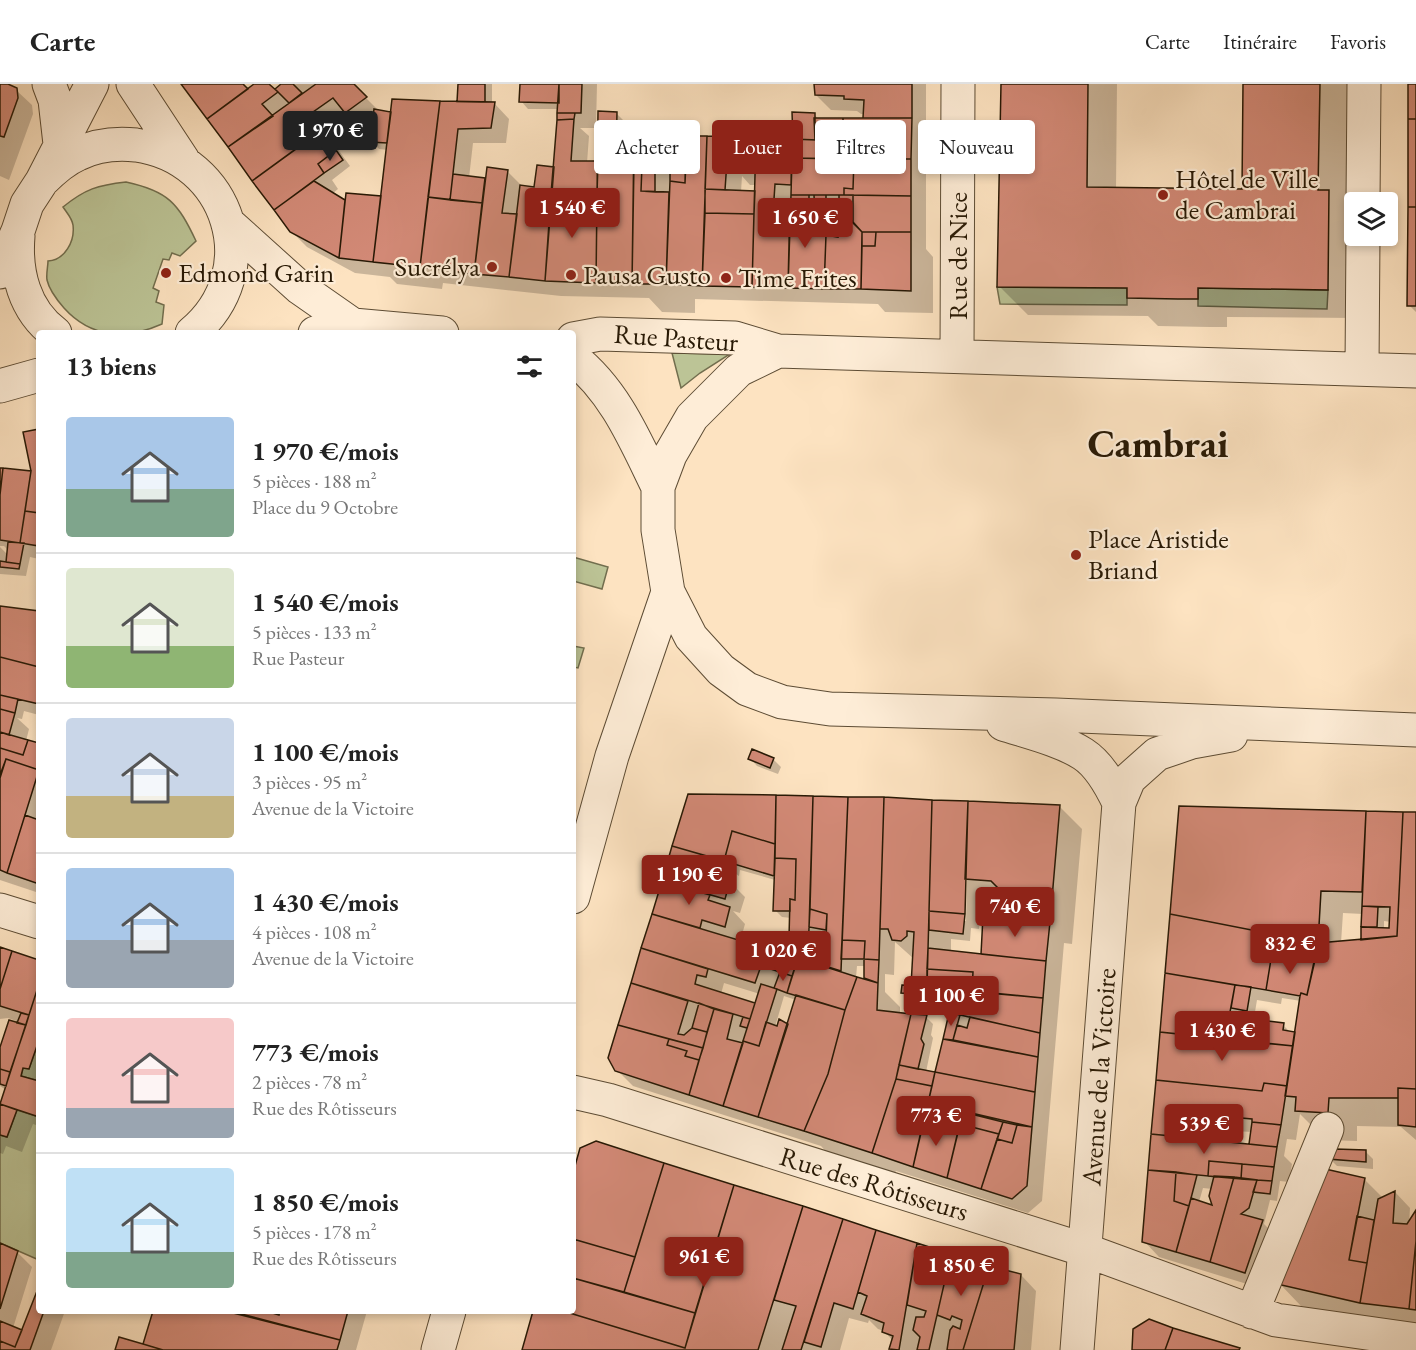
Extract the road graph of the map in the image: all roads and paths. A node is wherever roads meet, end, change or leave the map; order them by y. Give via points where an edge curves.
1 (49, 84) edge
2 (92, 84) edge
3 (133, 84) edge
4 (958, 84) edge
5 (1365, 84) edge
6 (60, 144) junction
7 (183, 160) junction
8 (42, 181) junction
9 (1363, 192) edge
10 (228, 224) junction
11 (18, 231) junction
12 (1363, 246) edge
13 (0, 272) edge
14 (353, 325) junction
15 (52, 330) edge
16 (196, 330) edge
17 (329, 330) edge
18 (409, 330) edge
19 (576, 338) edge
20 (778, 351) junction
21 (957, 356) junction
22 (576, 361) edge
23 (1362, 369) junction
24 (1416, 371) edge
25 (36, 376) edge
26 (0, 386) edge
27 (658, 487) junction
28 (668, 592) junction
29 (970, 713) junction
30 (1284, 725) junction
31 (1416, 730) edge
32 (1119, 803) junction
33 (576, 886) edge
34 (0, 910) edge
35 (36, 921) edge
36 (576, 1093) edge
37 (1327, 1129) dead end
38 (1085, 1250) junction
39 (1252, 1311) junction
40 (448, 1314) edge
41 (1416, 1340) edge
42 (438, 1350) edge
43 (1077, 1350) edge

1 - 6 street via 55,100
2 - 6 street
3 - 7 street
4 - 21 street, Rue de Nice
5 - 9 street
6 - 8 street
7 - 8 street via 154,148 123,143 100,146 59,165
7 - 10 street via 211,188
8 - 11 street via 27,204
10 - 14 street via 300,288
10 - 16 street via 232,245 226,287
11 - 13 street
11 - 15 street via 16,259 22,285 34,311
12 - 23 street
14 - 17 street
14 - 18 street
19 - 20 street, Rue Pasteur via 600,334 735,338
20 - 21 street
20 - 27 street via 739,370 692,417 670,454
21 - 23 street
22 - 27 street via 617,406
23 - 24 street
25 - 26 street
27 - 28 street via 658,530
28 - 29 street via 691,637 721,670 747,689 782,702 830,709
28 - 33 street via 612,756
29 - 30 street
29 - 32 street via 1084,754 1109,782
30 - 31 street
30 - 32 street via 1192,742 1157,754 1130,780
32 - 38 street, Avenue de la Victoire
34 - 35 street
36 - 38 street, Rue des Rôtisseurs
37 - 39 street
38 - 39 street, Rue des Rôtisseurs
38 - 43 street, Avenue de la Victoire
39 - 41 street, Rue des Rôtisseurs via 1276,1320
40 - 42 street

